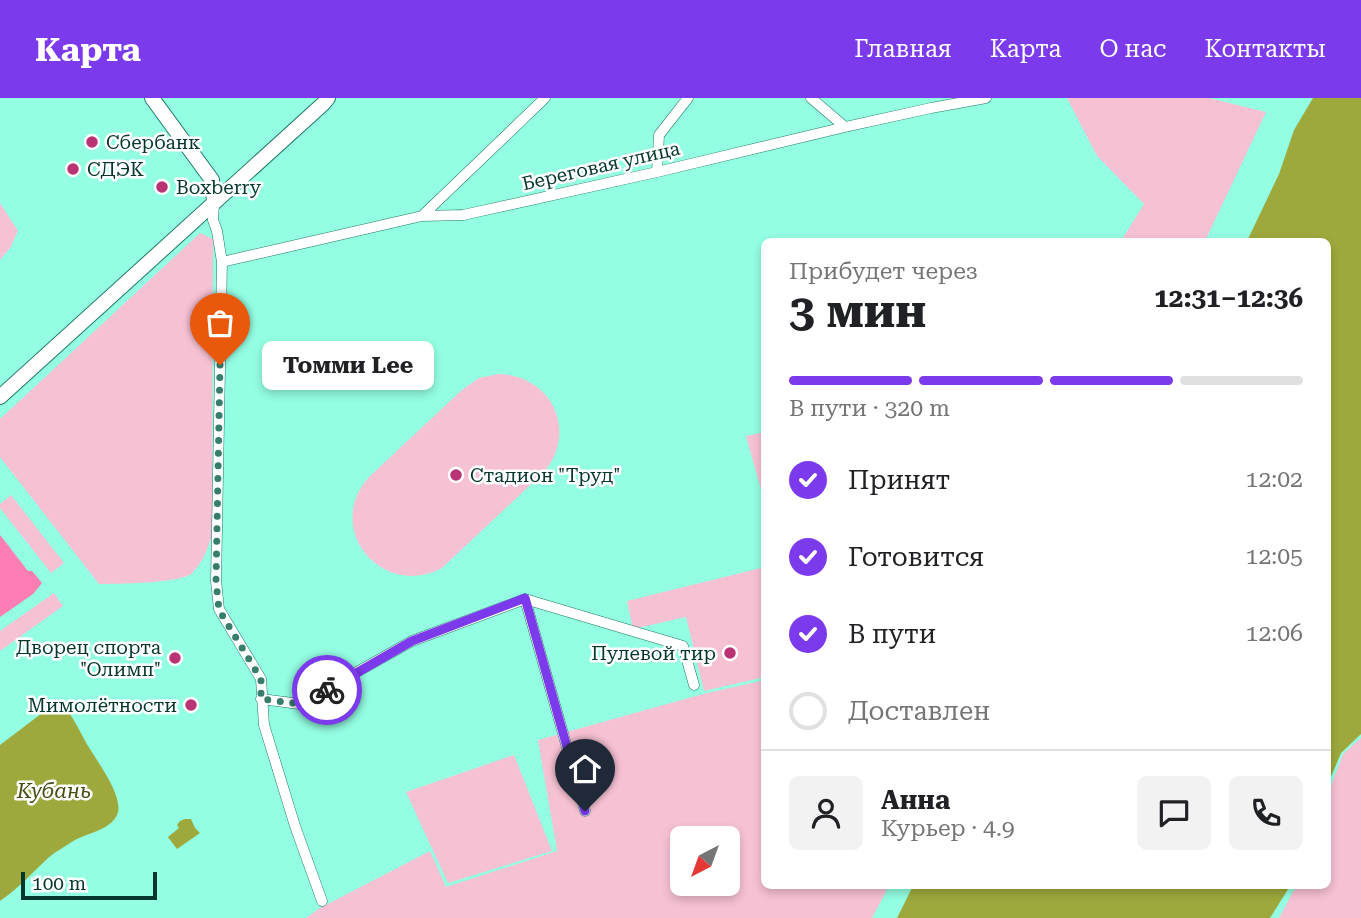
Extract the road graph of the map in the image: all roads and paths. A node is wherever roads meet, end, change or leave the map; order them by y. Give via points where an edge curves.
1 (152, 98) edge
2 (328, 98) edge
3 (545, 98) edge
4 (688, 98) edge
5 (811, 98) edge
6 (937, 98) edge
7 (986, 98) edge
8 (931, 108) junction
9 (845, 127) junction
10 (657, 172) junction
11 (215, 202) junction
12 (422, 216) junction
13 (222, 262) junction
14 (0, 397) edge
15 (525, 598) junction
16 (694, 685) dead end
17 (261, 699) junction
18 (585, 811) dead end
19 (321, 901) dead end

1 - 11 main road via 212,180
2 - 11 main road
3 - 12 street
4 - 10 street via 659,135
5 - 9 street
6 - 8 street
7 - 8 street, Береговая улица
8 - 9 street, Береговая улица
9 - 10 street, Береговая улица
10 - 12 street, Береговая улица via 463,215
11 - 13 street via 212,220
11 - 14 main road
12 - 13 street, Береговая улица
13 - 17 street via 217,593 219,610 261,679
15 - 16 street via 683,646
15 - 17 street via 412,641 300,704
15 - 18 street
17 - 19 street via 264,725

